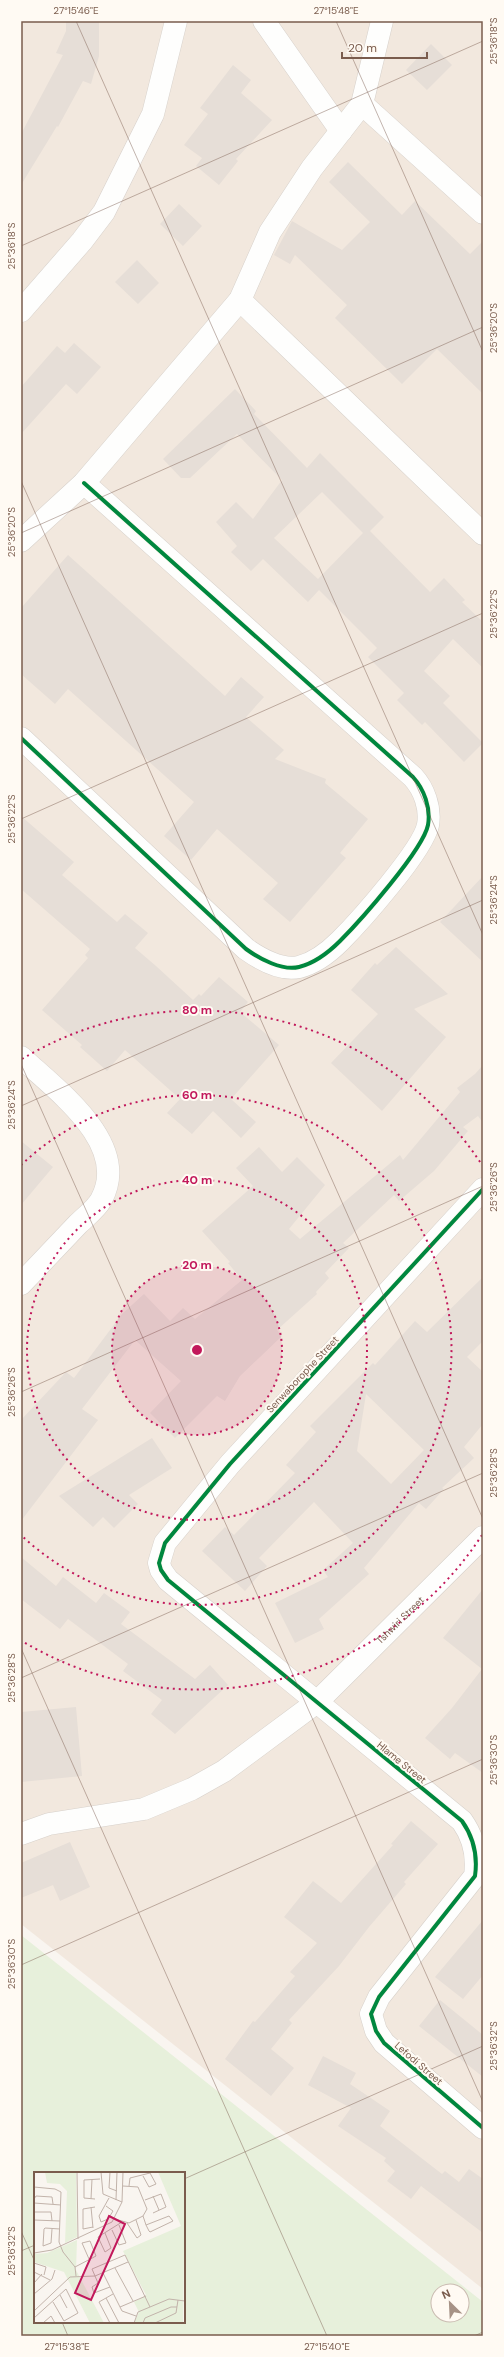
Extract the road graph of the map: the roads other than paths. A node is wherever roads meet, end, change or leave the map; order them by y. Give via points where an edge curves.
1 (176, 21) edge
2 (264, 21) edge
3 (382, 21) edge
4 (362, 104) junction
5 (341, 131) junction
6 (483, 213) edge
7 (240, 300) junction
8 (21, 311) edge
9 (84, 483) junction
10 (483, 534) edge
11 (21, 541) edge
12 (21, 738) edge
13 (21, 1057) edge
14 (483, 1189) edge
15 (21, 1284) edge
16 (483, 1537) edge
17 (168, 1580) joint
18 (317, 1702) junction
19 (21, 1834) edge
20 (378, 1997) joint
21 (483, 2128) edge

1 - 8 street via 153,114 104,212
2 - 5 street
3 - 4 street
4 - 5 street
4 - 6 street
5 - 7 street via 312,168 270,232
7 - 9 street
7 - 10 street
9 - 11 street
9 - 12 street via 413,777 424,793 428,826 397,876 340,942 310,963 291,968 268,962 246,950
13 - 15 street via 90,1125 105,1151 108,1179 99,1202
14 - 17 street, Senwaborophe Street via 230,1464 165,1543 159,1562
16 - 18 street, Tshwiri Street
17 - 18 street, Hlame Street
18 - 19 street, Tshwiri Street via 224,1771 192,1789 144,1809 49,1824
18 - 20 street, Hlame Street via 462,1820 474,1845 475,1876
20 - 21 street, Lefodi Street via 371,2014 380,2038

